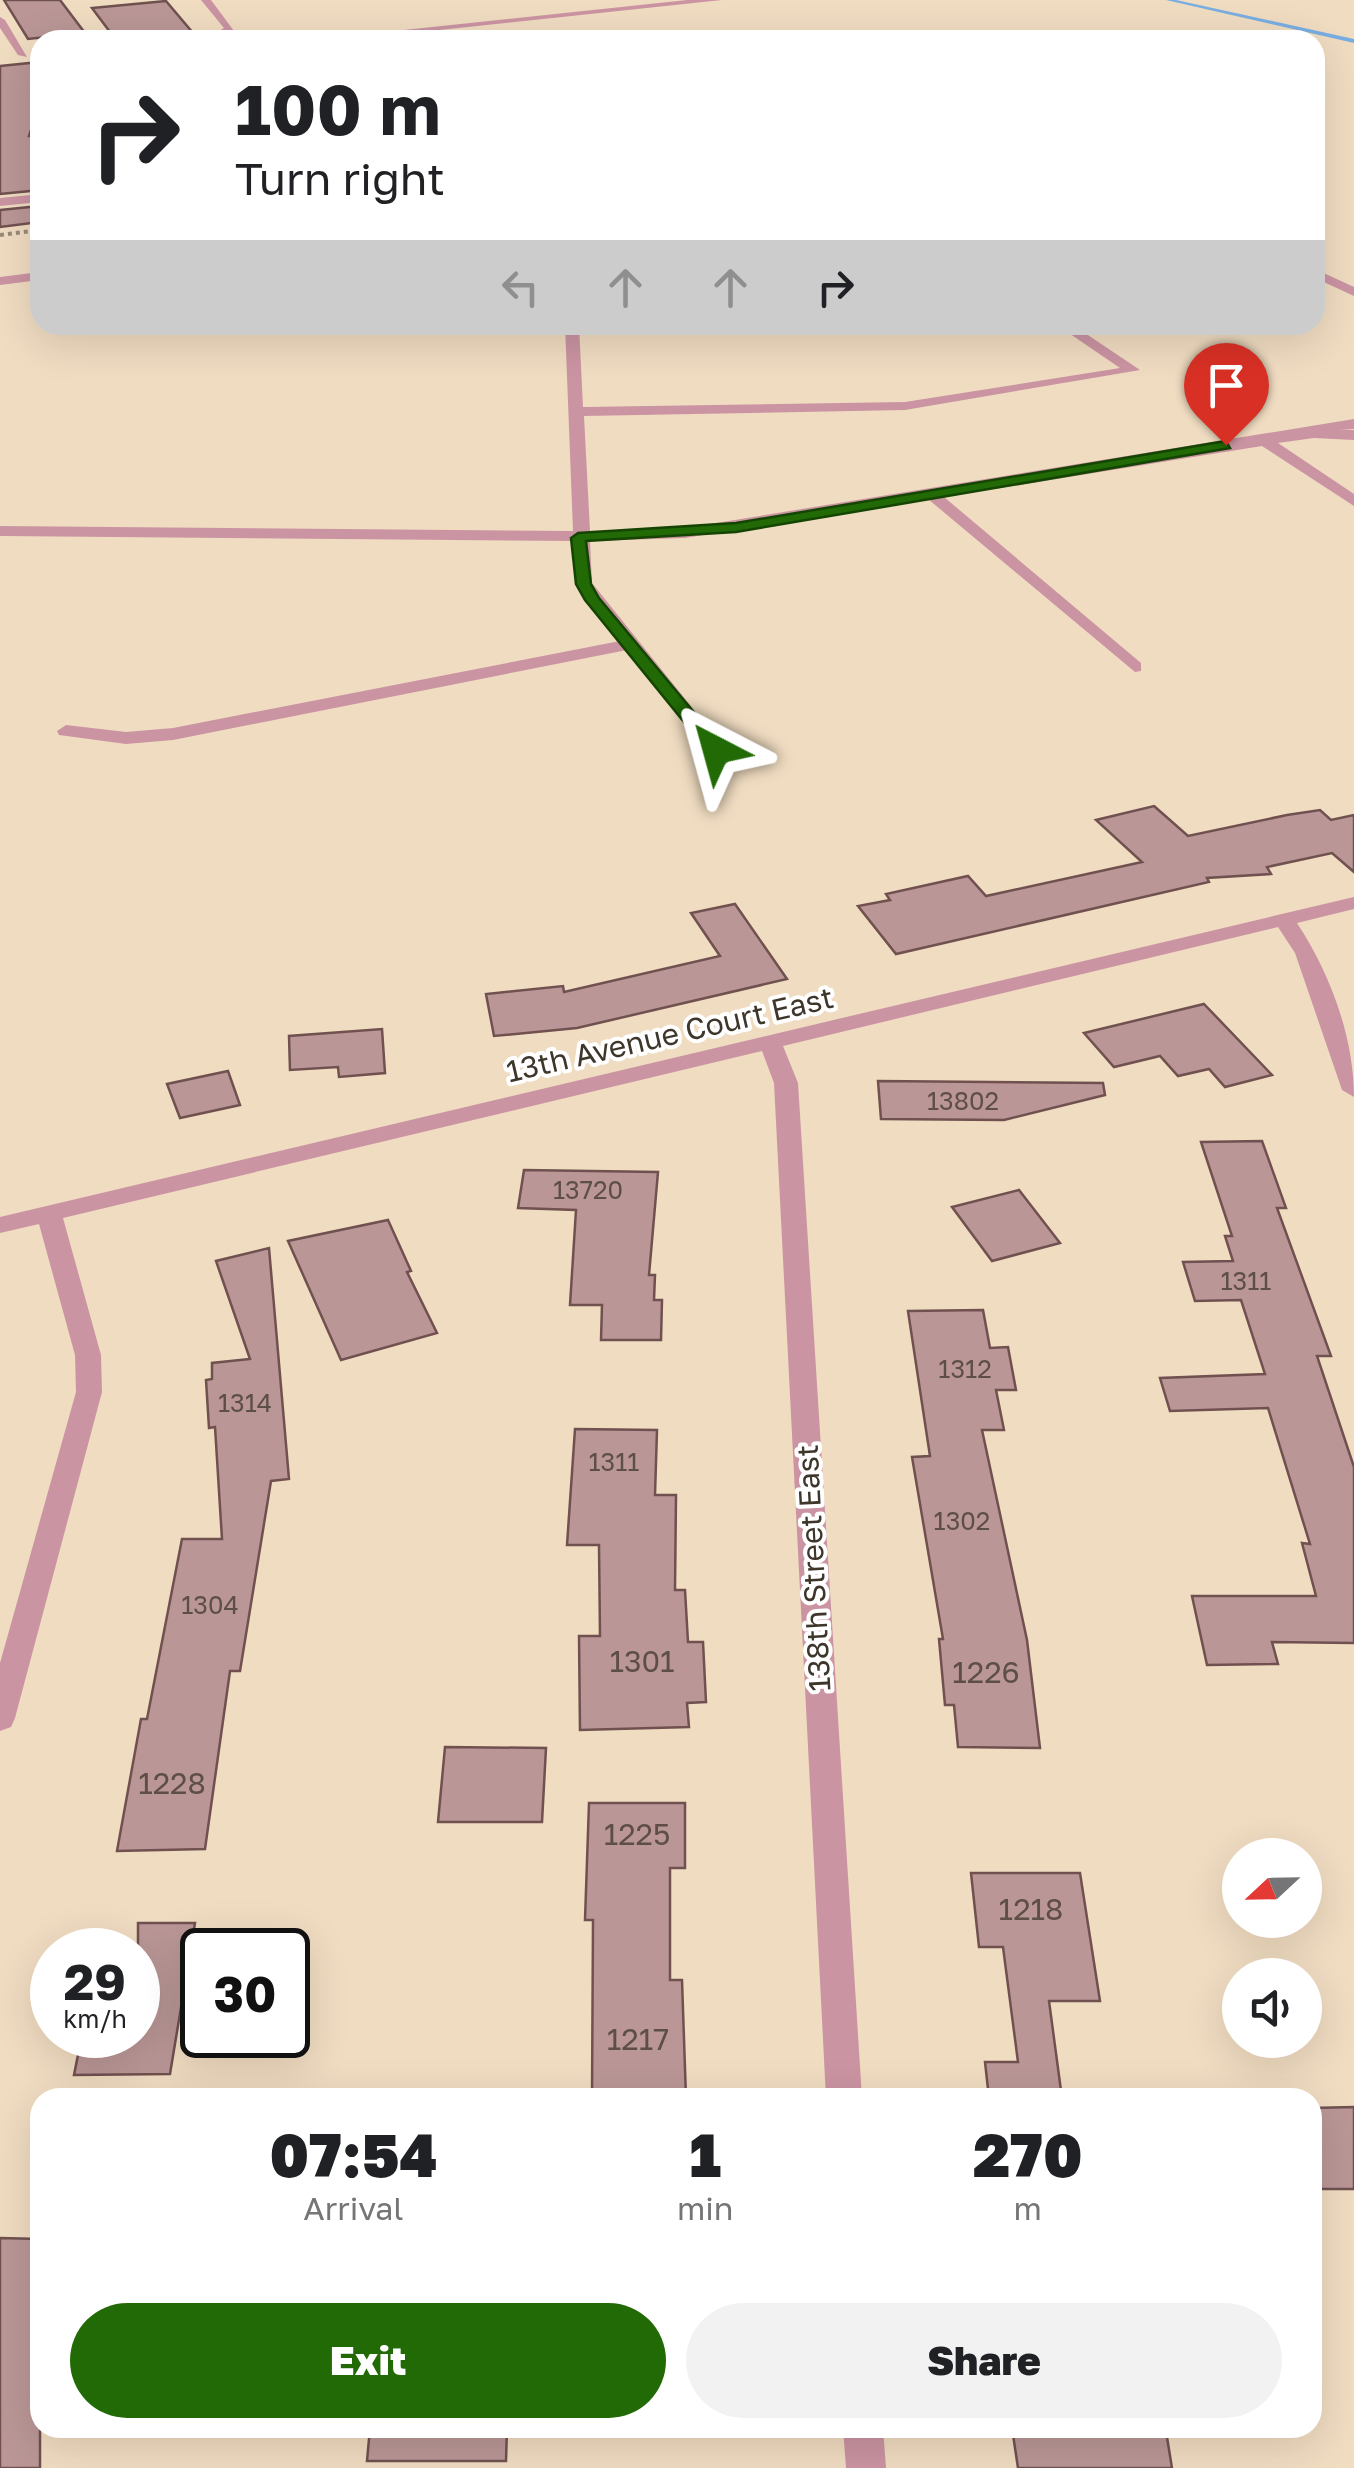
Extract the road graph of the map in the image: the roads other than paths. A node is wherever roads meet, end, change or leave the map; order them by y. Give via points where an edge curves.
1 (206, 0) edge
2 (716, 0) edge
3 (0, 20) edge
4 (477, 24) junction
5 (229, 30) edge
6 (416, 30) edge
7 (513, 30) edge
8 (30, 55) edge
9 (30, 199) edge
10 (0, 202) edge
11 (30, 277) edge
12 (1325, 279) edge
13 (0, 280) edge
14 (1354, 292) edge
15 (572, 335) edge
16 (1079, 335) edge
17 (576, 412) junction
18 (1354, 424) edge
19 (1314, 433) junction
20 (1354, 435) edge
21 (1262, 439) junction
22 (931, 494) junction
23 (1354, 501) edge
24 (0, 531) edge
25 (578, 538) junction
26 (630, 644) junction
27 (1135, 667) dead end
28 (66, 732) dead end
29 (716, 750) dead end
30 (1354, 904) edge
31 (1284, 920) junction
32 (770, 1042) junction
33 (1354, 1090) edge
34 (50, 1214) junction
35 (0, 1225) edge
36 (0, 1718) edge
37 (843, 2088) edge
38 (864, 2438) edge
39 (866, 2468) edge

1 - 5 street
2 - 4 street
3 - 8 street via 17,56
4 - 6 street
4 - 7 street
9 - 10 street
11 - 13 street
12 - 14 street
15 - 17 street
16 - 17 street via 1133,370 905,406
17 - 25 street
18 - 19 street
19 - 20 street
19 - 21 street
21 - 22 street
21 - 23 street
22 - 25 street via 736,528
22 - 27 street
24 - 25 street
25 - 26 street via 584,584
26 - 28 street via 173,734
26 - 29 street
30 - 31 street, 13th Avenue Court East
31 - 32 street, 13th Avenue Court East
31 - 33 street via 1306,952
32 - 34 street, 13th Avenue Court East
32 - 37 street, 138th Street East via 786,1083
34 - 35 street, 13th Avenue Court East
34 - 36 street via 88,1355 89,1392
38 - 39 street

